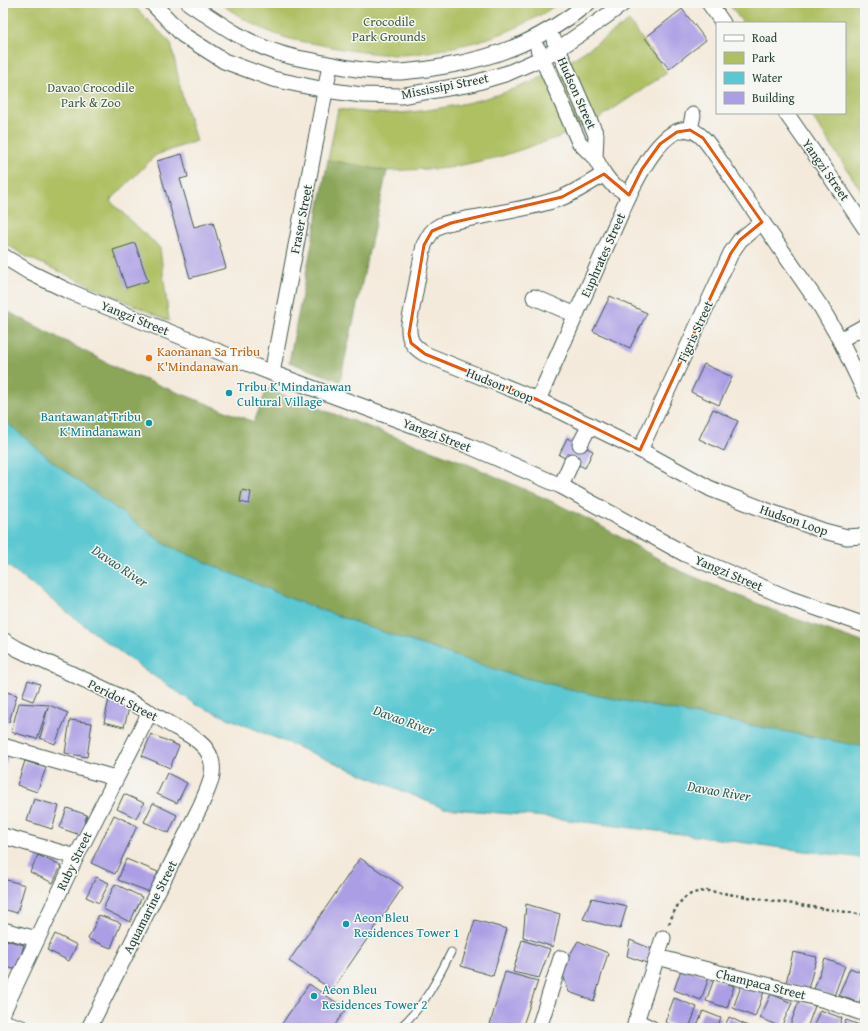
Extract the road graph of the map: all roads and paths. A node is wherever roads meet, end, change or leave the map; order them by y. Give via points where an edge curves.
1 (152, 3) edge
2 (189, 3) edge
3 (588, 3) edge
4 (624, 3) edge
5 (709, 3) edge
6 (722, 22) edge
7 (549, 30) junction
8 (533, 40) junction
9 (558, 49) junction
10 (542, 58) junction
11 (330, 65) junction
12 (325, 90) junction
13 (787, 114) edge
14 (693, 115) dead end
15 (690, 130) junction
16 (595, 158) junction
17 (604, 174) junction
18 (629, 195) junction
19 (762, 222) junction
20 (865, 228) edge
21 (3, 256) edge
22 (534, 297) dead end
23 (576, 315) junction
24 (865, 326) edge
25 (840, 340) junction
26 (272, 372) junction
27 (865, 392) edge
28 (538, 400) junction
29 (590, 425) junction
30 (580, 444) dead end
31 (640, 450) junction
32 (572, 461) dead end
33 (561, 486) junction
34 (865, 534) edge
35 (865, 625) edge
36 (3, 640) edge
37 (150, 712) junction
38 (3, 746) edge
39 (115, 778) junction
40 (210, 784) joint
41 (3, 836) edge
42 (76, 857) junction
43 (865, 915) edge
44 (3, 930) edge
45 (663, 938) joint
46 (37, 939) junction
47 (451, 952) dead end
48 (657, 957) junction
49 (561, 958) dead end
50 (3, 1012) edge
51 (865, 1014) edge
52 (3, 1022) edge
53 (635, 1025) edge
54 (22, 1028) edge
55 (89, 1028) edge
56 (399, 1028) edge
57 (539, 1028) edge
58 (651, 1028) edge

1 - 12 street, Mississipi Street via 183,35 224,61 273,79
2 - 11 street, Mississipi Street via 234,34 278,53
3 - 7 street, Mississipi Street
4 - 9 street, Mississipi Street
5 - 6 street
7 - 8 street, Mississipi Street
7 - 9 street, Hudson Street
8 - 10 street, Hudson Street
8 - 11 street, Mississipi Street via 502,53 466,62 400,72
9 - 10 street, Mississipi Street
9 - 16 street, Hudson Street via 596,135
10 - 12 street, Mississipi Street via 508,73 436,91 400,96 362,95
10 - 16 street, Hudson Street via 579,142
11 - 12 street, Fraser Street
12 - 26 street, Fraser Street
13 - 20 street, Yangzi Street
14 - 15 street
15 - 18 street, Euphrates Street via 677,132 660,144 642,169
15 - 19 street via 703,138
16 - 17 street, Hudson Street
17 - 18 street, Hudson Street via 611,183
17 - 28 street, Hudson Loop via 562,197 520,209 439,226 432,231 424,245 410,324 411,343 425,354
18 - 23 street, Euphrates Street
19 - 25 street via 821,307
19 - 31 street, Tigris Street via 740,240 731,253
21 - 26 street, Yangzi Street via 66,290
22 - 23 street
23 - 28 street, Euphrates Street
24 - 25 street
25 - 27 street
26 - 33 street, Yangzi Street via 469,446
28 - 29 street, Hudson Loop
29 - 30 street
29 - 31 street, Hudson Loop
31 - 34 street, Hudson Loop via 711,489 768,511 847,537
32 - 33 street
33 - 35 street, Yangzi Street via 685,554 788,598
36 - 37 street, Peridot Street
37 - 39 street, Ruby Street
37 - 40 street, Peridot Street via 199,741 207,750 213,769
38 - 39 street
39 - 42 street, Ruby Street
40 - 55 street, Aquamarine Street
41 - 42 street
42 - 46 street, Ruby Street
43 - 45 path via 698,891 685,896 678,904
44 - 46 street
45 - 48 street
46 - 50 street, Ruby Street
47 - 56 lane via 431,990 416,1011
48 - 51 street, Champaca Street via 825,1000
48 - 53 street
49 - 57 street
52 - 54 street
53 - 58 street

